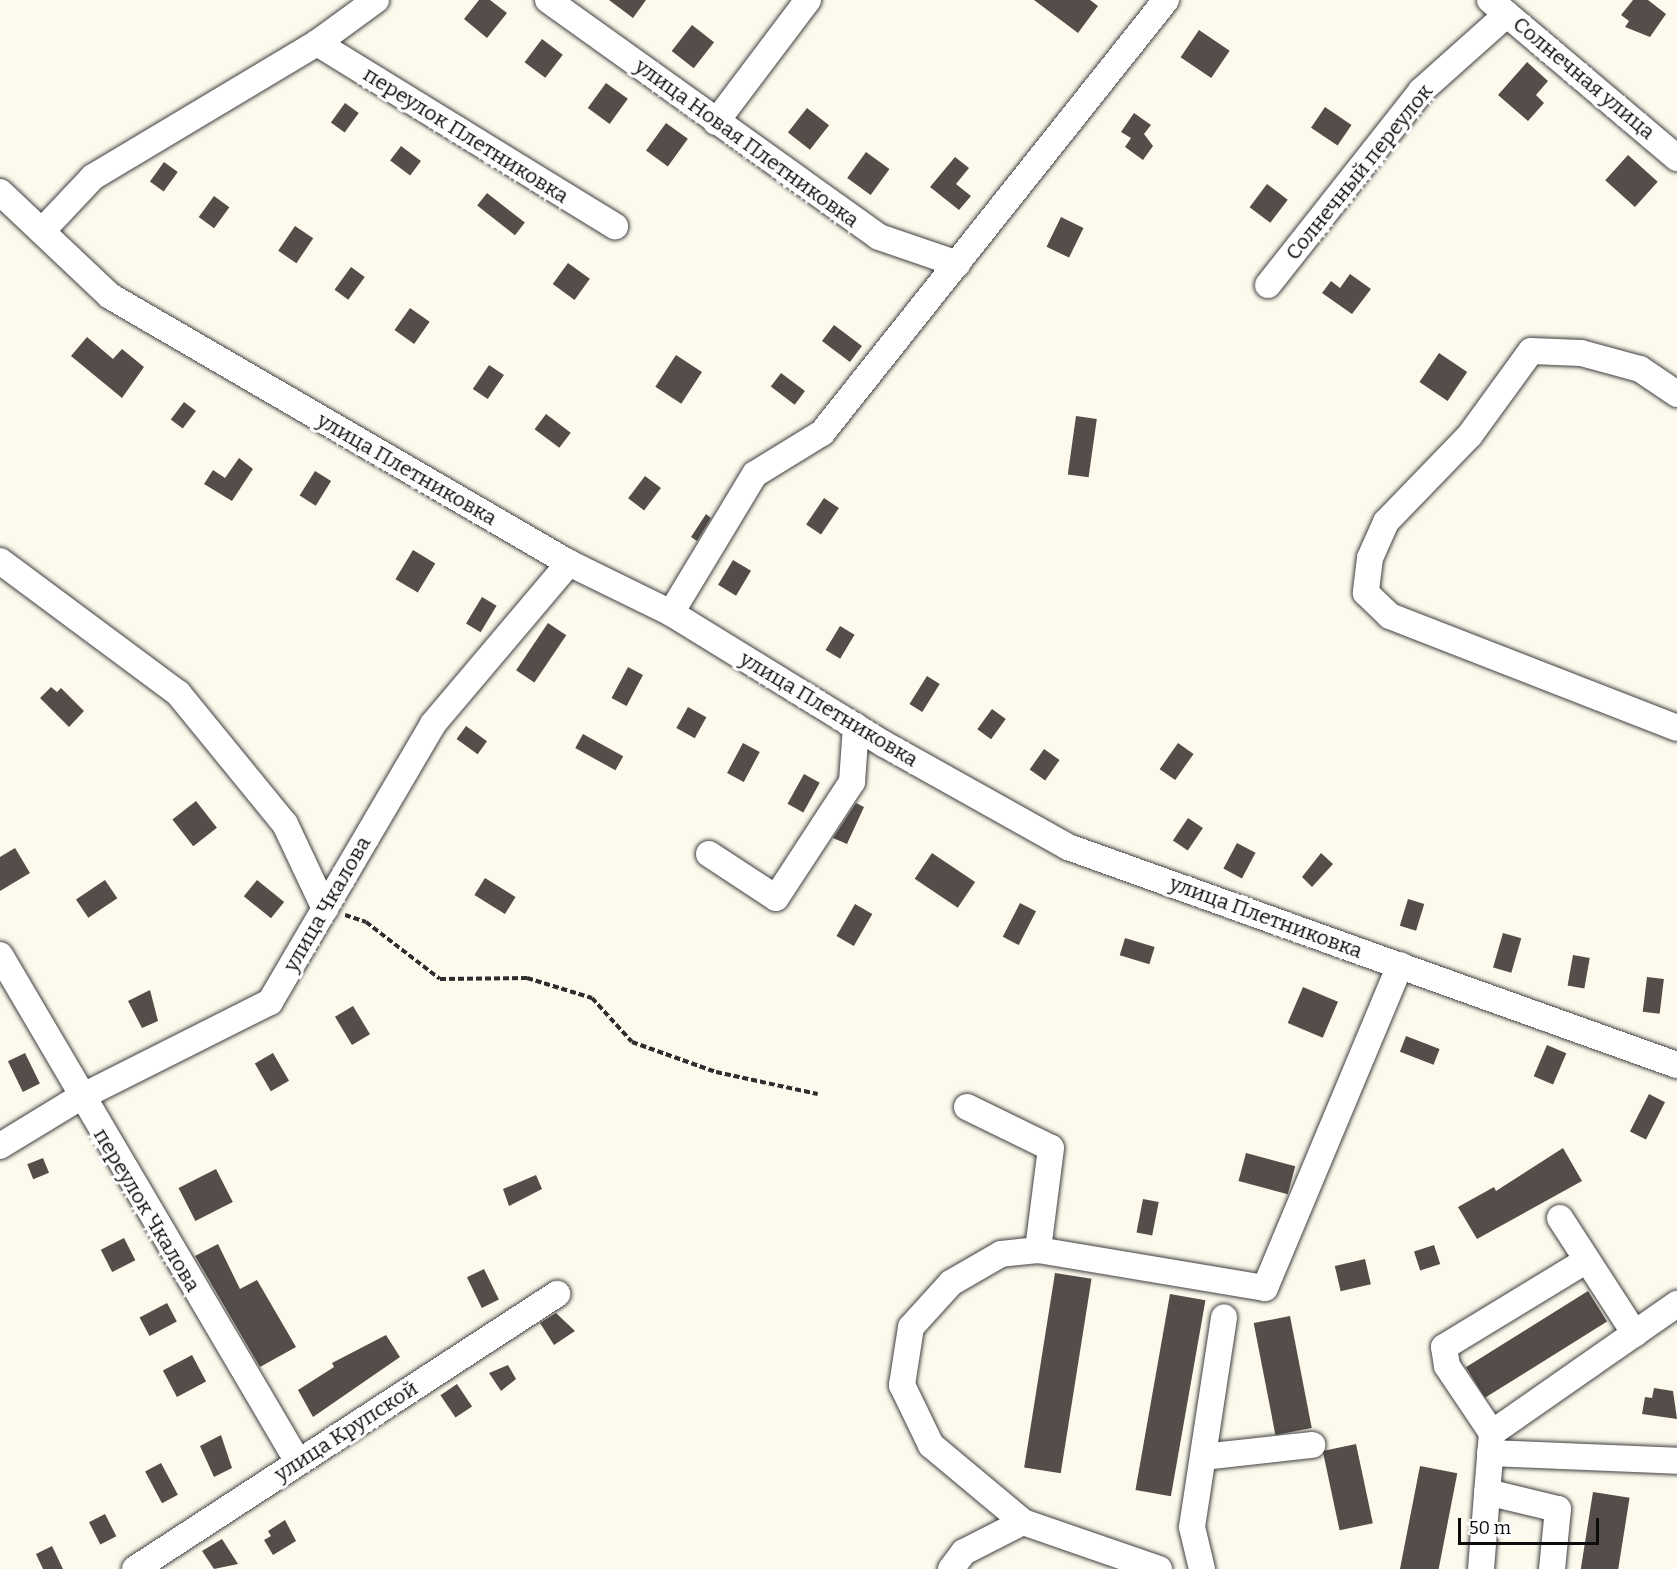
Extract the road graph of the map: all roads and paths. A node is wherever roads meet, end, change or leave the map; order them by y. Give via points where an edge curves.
1 (376, 0) edge
2 (549, 0) edge
3 (808, 0) edge
4 (1166, 0) edge
5 (1498, 7) edge
6 (317, 43) junction
7 (716, 122) junction
8 (1677, 158) edge
9 (0, 192) edge
10 (615, 226) dead end
11 (43, 230) junction
12 (958, 264) junction
13 (1268, 285) dead end
14 (1677, 394) edge
15 (0, 561) edge
16 (568, 563) junction
17 (671, 613) junction
18 (856, 726) junction
19 (1677, 728) edge
20 (709, 854) dead end
21 (325, 909) junction
22 (0, 955) edge
23 (1400, 965) junction
24 (1677, 1065) edge
25 (818, 1094) dead end
26 (79, 1098) junction
27 (967, 1107) dead end
28 (0, 1146) edge
29 (1560, 1218) dead end
30 (1038, 1250) junction
31 (1587, 1260) junction
32 (557, 1294) dead end
33 (1677, 1304) edge
34 (1224, 1317) dead end
35 (1635, 1334) junction
36 (1491, 1443) junction
37 (1312, 1445) dead end
38 (1203, 1458) junction
39 (1677, 1461) edge
40 (298, 1462) junction
41 (1487, 1492) junction
42 (1023, 1522) junction
43 (135, 1569) edge
44 (951, 1569) edge
45 (1159, 1569) edge
46 (1202, 1569) edge
47 (1481, 1569) edge
48 (1552, 1569) edge

1 - 6 street
2 - 7 street, улица Новая Плетниковка
3 - 7 street
4 - 12 street
5 - 8 street, Солнечная улица
5 - 13 street, Солнечный переулок via 1421,91
6 - 10 street, переулок Плетниковка
6 - 11 street via 93,177
7 - 12 street, улица Новая Плетниковка via 879,237
9 - 11 street, улица Плетниковка
11 - 16 street, улица Плетниковка via 110,296
12 - 17 street via 822,433 755,474
14 - 19 street via 1640,369 1581,353 1531,351 1470,435 1386,522 1370,558 1366,593 1390,616
15 - 21 street via 178,693 285,824
16 - 17 street, улица Плетниковка
16 - 21 street, улица Чкалова via 433,724
17 - 18 street, улица Плетниковка
18 - 20 street via 852,782 776,898
18 - 23 street, улица Плетниковка via 1068,846
21 - 25 path via 366,922 440,979 527,978 592,998 632,1041 716,1072
21 - 26 street, улица Чкалова via 270,1002
22 - 26 street, переулок Чкалова
23 - 24 street, улица Плетниковка
23 - 30 street via 1264,1288
26 - 28 street, улица Чкалова
26 - 40 street, переулок Чкалова
27 - 30 street via 1051,1148
29 - 31 street
30 - 42 street via 1000,1254 951,1283 910,1327 902,1385 931,1446
31 - 35 street
31 - 36 street via 1444,1347 1447,1366
32 - 40 street, улица Крупской
33 - 35 street
34 - 38 street
35 - 36 street
36 - 39 street
36 - 41 street
37 - 38 street
38 - 46 street via 1192,1527
40 - 43 street, улица Крупской
41 - 47 street
41 - 48 street via 1558,1509
42 - 44 street via 964,1552
42 - 45 street

